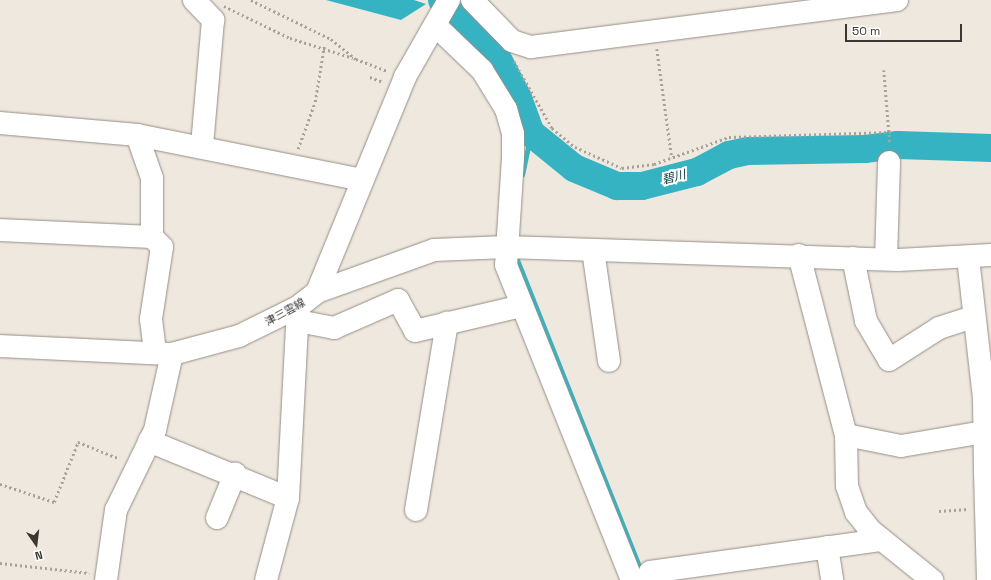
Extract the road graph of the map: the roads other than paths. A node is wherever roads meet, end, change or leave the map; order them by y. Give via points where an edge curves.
1 (194, 0) edge
2 (448, 0) edge
3 (472, 0) edge
4 (897, 0) edge
5 (436, 23) junction
6 (0, 123) edge
7 (137, 135) junction
8 (202, 146) junction
9 (889, 162) dead end
10 (363, 180) junction
11 (0, 230) edge
12 (152, 237) junction
13 (512, 248) junction
14 (593, 250) junction
15 (799, 255) junction
16 (991, 255) edge
17 (853, 258) junction
18 (968, 258) junction
19 (886, 259) junction
20 (318, 292) junction
21 (522, 306) junction
22 (298, 314) junction
23 (973, 317) junction
24 (447, 323) junction
25 (0, 346) edge
26 (163, 354) junction
27 (609, 361) dead end
28 (985, 432) junction
29 (846, 435) junction
30 (149, 441) junction
31 (988, 470) edge
32 (235, 474) junction
33 (288, 498) junction
34 (416, 510) dead end
35 (217, 518) dead end
36 (882, 540) junction
37 (828, 547) junction
38 (641, 576) edge
39 (107, 577) edge
40 (266, 580) edge
41 (832, 580) edge
42 (932, 580) edge
43 (988, 580) edge

1 - 8 street via 213,20
2 - 5 street, 津三雲線
3 - 4 street via 512,41 523,47
5 - 10 street, 津三雲線 via 405,77
5 - 13 street via 482,70 510,122 513,158
6 - 7 street
7 - 8 street
7 - 12 street via 152,178
8 - 10 street
9 - 19 street
10 - 20 street, 津三雲線
11 - 12 street
12 - 26 street via 162,247 151,319
13 - 14 street
13 - 20 street via 434,250
13 - 21 street via 506,265
14 - 15 street
14 - 27 street
15 - 17 street
15 - 29 street
16 - 18 street
17 - 19 street
17 - 23 street via 866,321 889,360 939,328
18 - 19 street
18 - 23 street
20 - 22 street, 津三雲線
21 - 24 street
21 - 38 street
22 - 24 street via 334,328 398,300 415,331
22 - 26 street, 津三雲線 via 239,336
22 - 33 street
23 - 28 street
24 - 34 street
25 - 26 street, 津三雲線
26 - 30 street via 160,416
28 - 29 street via 901,446
28 - 31 street
29 - 36 street via 851,504 870,530
30 - 32 street
30 - 39 street via 116,510
31 - 43 street via 985,509
32 - 33 street
32 - 35 street
33 - 40 street
36 - 37 street
36 - 42 street
37 - 38 street
37 - 41 street

